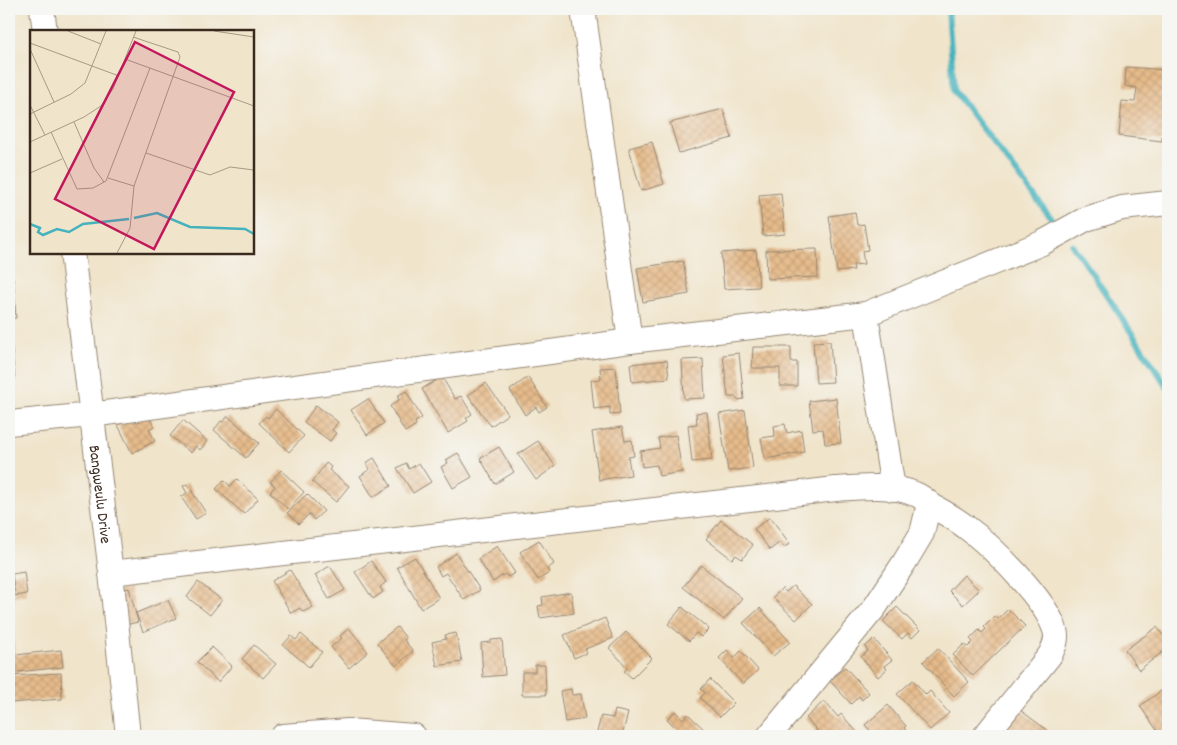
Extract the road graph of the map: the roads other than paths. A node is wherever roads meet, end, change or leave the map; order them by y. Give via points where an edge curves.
1 (42, 9) edge
2 (583, 9) edge
3 (45, 30) edge
4 (1168, 203) edge
5 (72, 254) edge
6 (866, 314) junction
7 (630, 341) junction
8 (91, 415) junction
9 (9, 423) edge
10 (893, 489) junction
11 (929, 504) junction
12 (111, 573) junction
13 (128, 736) edge
14 (282, 736) edge
15 (414, 736) edge
16 (769, 736) edge
17 (985, 736) edge

1 - 3 street
2 - 7 street
4 - 6 street via 1122,208 1086,219 1042,243
5 - 8 street, Bangweulu Drive
6 - 7 street
6 - 10 street
7 - 8 street
8 - 9 street
8 - 12 street, Bangweulu Drive
10 - 11 street via 916,494
10 - 12 street via 836,489
11 - 16 street via 922,533 875,607
11 - 17 street via 966,526 997,553 1039,600 1056,632 1056,643 1050,656
12 - 13 street, Bangweulu Drive
14 - 15 street via 348,731

